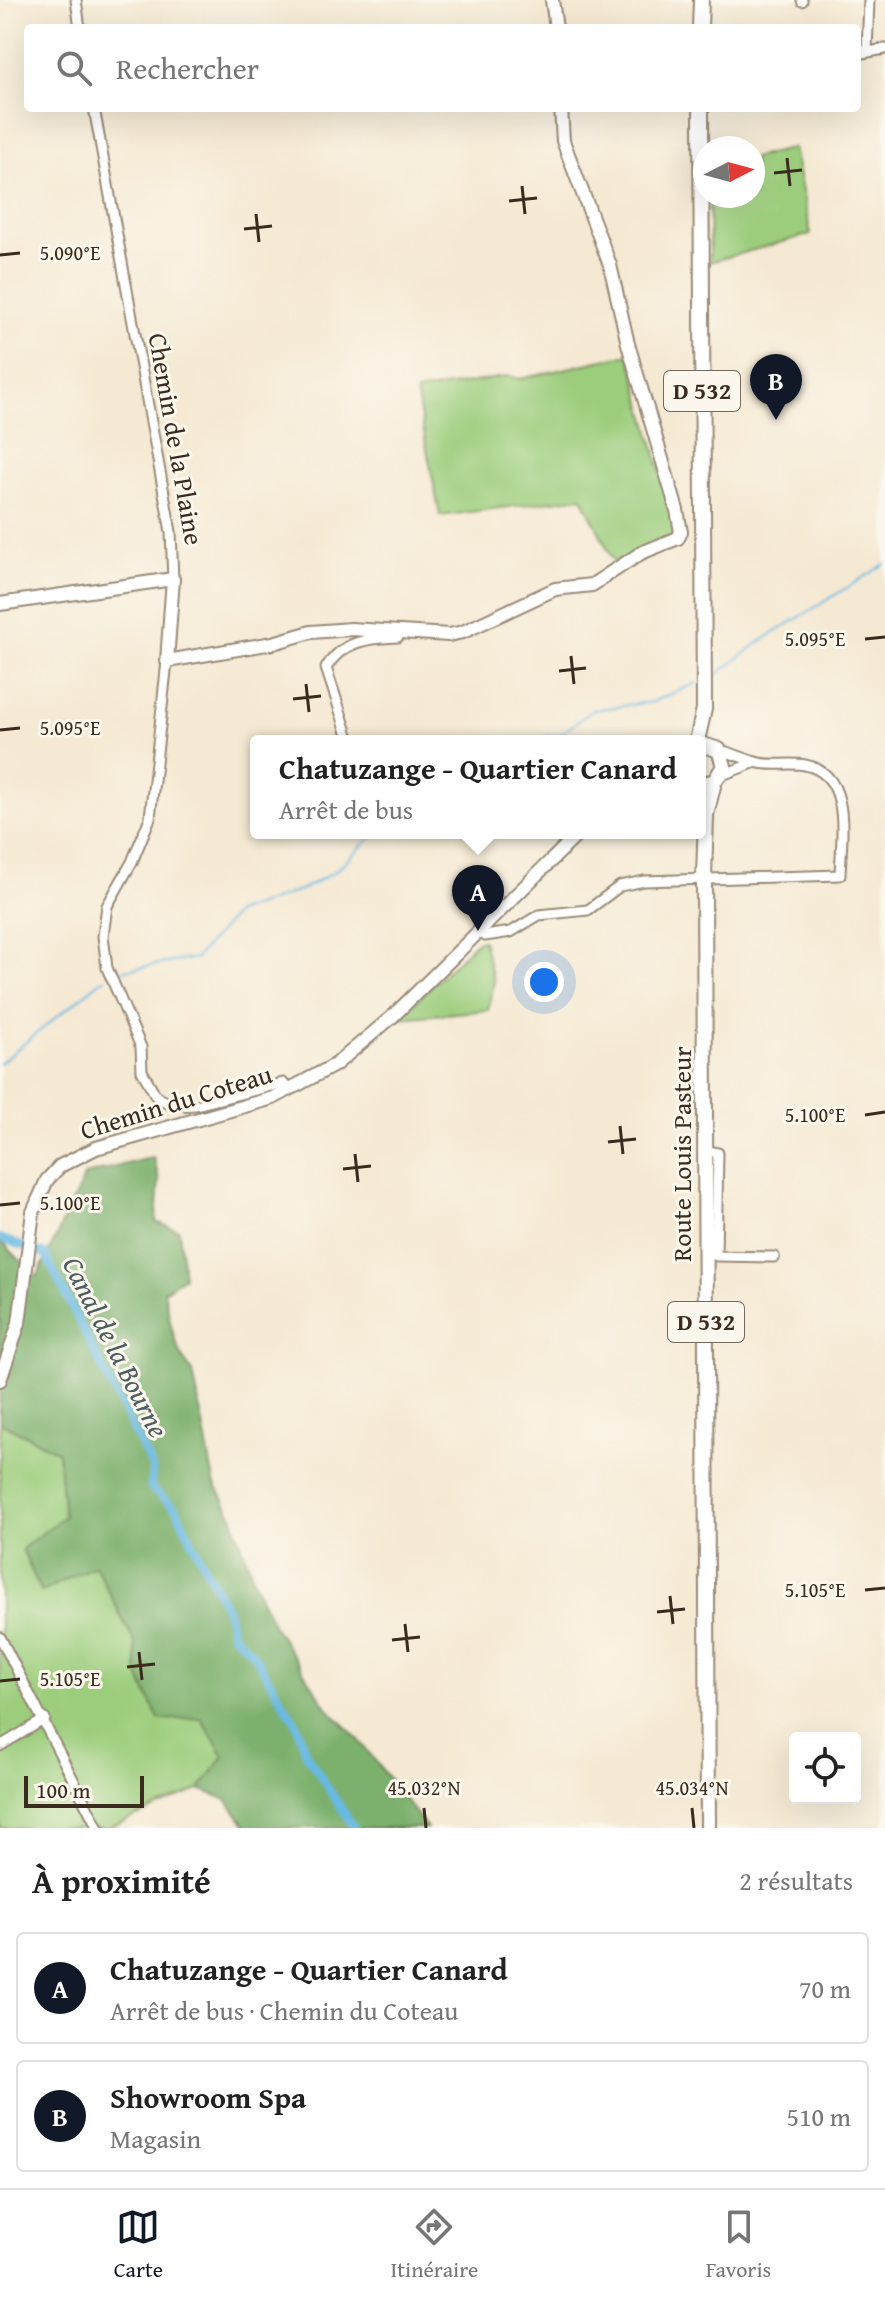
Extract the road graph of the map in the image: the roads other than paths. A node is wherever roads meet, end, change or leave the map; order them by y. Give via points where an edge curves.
1 (76, 0) edge
2 (552, 0) edge
3 (701, 0) edge
4 (869, 0) edge
5 (79, 24) edge
6 (555, 24) edge
7 (700, 24) edge
8 (885, 49) edge
9 (862, 53) edge
10 (95, 112) edge
11 (561, 112) edge
12 (701, 112) edge
13 (173, 579) junction
14 (0, 604) edge
15 (416, 635) junction
16 (167, 661) junction
17 (704, 709) junction
18 (348, 735) edge
19 (700, 735) edge
20 (706, 744) edge
21 (717, 748) junction
22 (756, 762) junction
23 (712, 780) edge
24 (706, 815) edge
25 (573, 839) edge
26 (705, 839) edge
27 (704, 877) junction
28 (478, 931) junction
29 (289, 1091) junction
30 (706, 1150) junction
31 (774, 1257) dead end
32 (0, 1380) edge
33 (0, 1637) edge
34 (45, 1719) junction
35 (0, 1746) edge
36 (98, 1828) edge
37 (708, 1828) edge

1 - 5 street
2 - 6 street
3 - 7 main road
4 - 9 street
8 - 9 street
10 - 13 street, Chemin de la Plaine via 171,532
11 - 15 street via 563,141 610,265 681,532 592,585 555,589 463,632
12 - 17 main road, D 532
13 - 14 street
13 - 16 street, Chemin de la Plaine
15 - 16 street via 351,629 311,632
15 - 18 street via 346,645 336,652 326,673
16 - 29 street, Chemin de la Plaine via 150,818 107,906 107,968 141,1047 142,1071 156,1096 173,1106 283,1083
17 - 19 main road, D 532
17 - 21 main road, D 532
20 - 21 main road
21 - 22 street
21 - 23 main road via 724,762
22 - 23 street
22 - 27 street via 807,765 831,782 841,815 840,875
23 - 24 main road, Route Louis Pasteur / D 532
25 - 28 street, Chemin du Coteau
26 - 27 main road, Route Louis Pasteur / D 532
27 - 28 street via 620,886 588,910 539,915 497,935
27 - 30 main road, Route Louis Pasteur / D 532
28 - 29 street, Chemin du Coteau via 359,1047
29 - 32 street, Chemin du Coteau via 77,1156 60,1166 47,1180 33,1212 19,1323
30 - 31 street via 718,1153 716,1256
30 - 37 main road, Route Louis Pasteur / D 532
33 - 34 street
34 - 35 street
34 - 36 street

